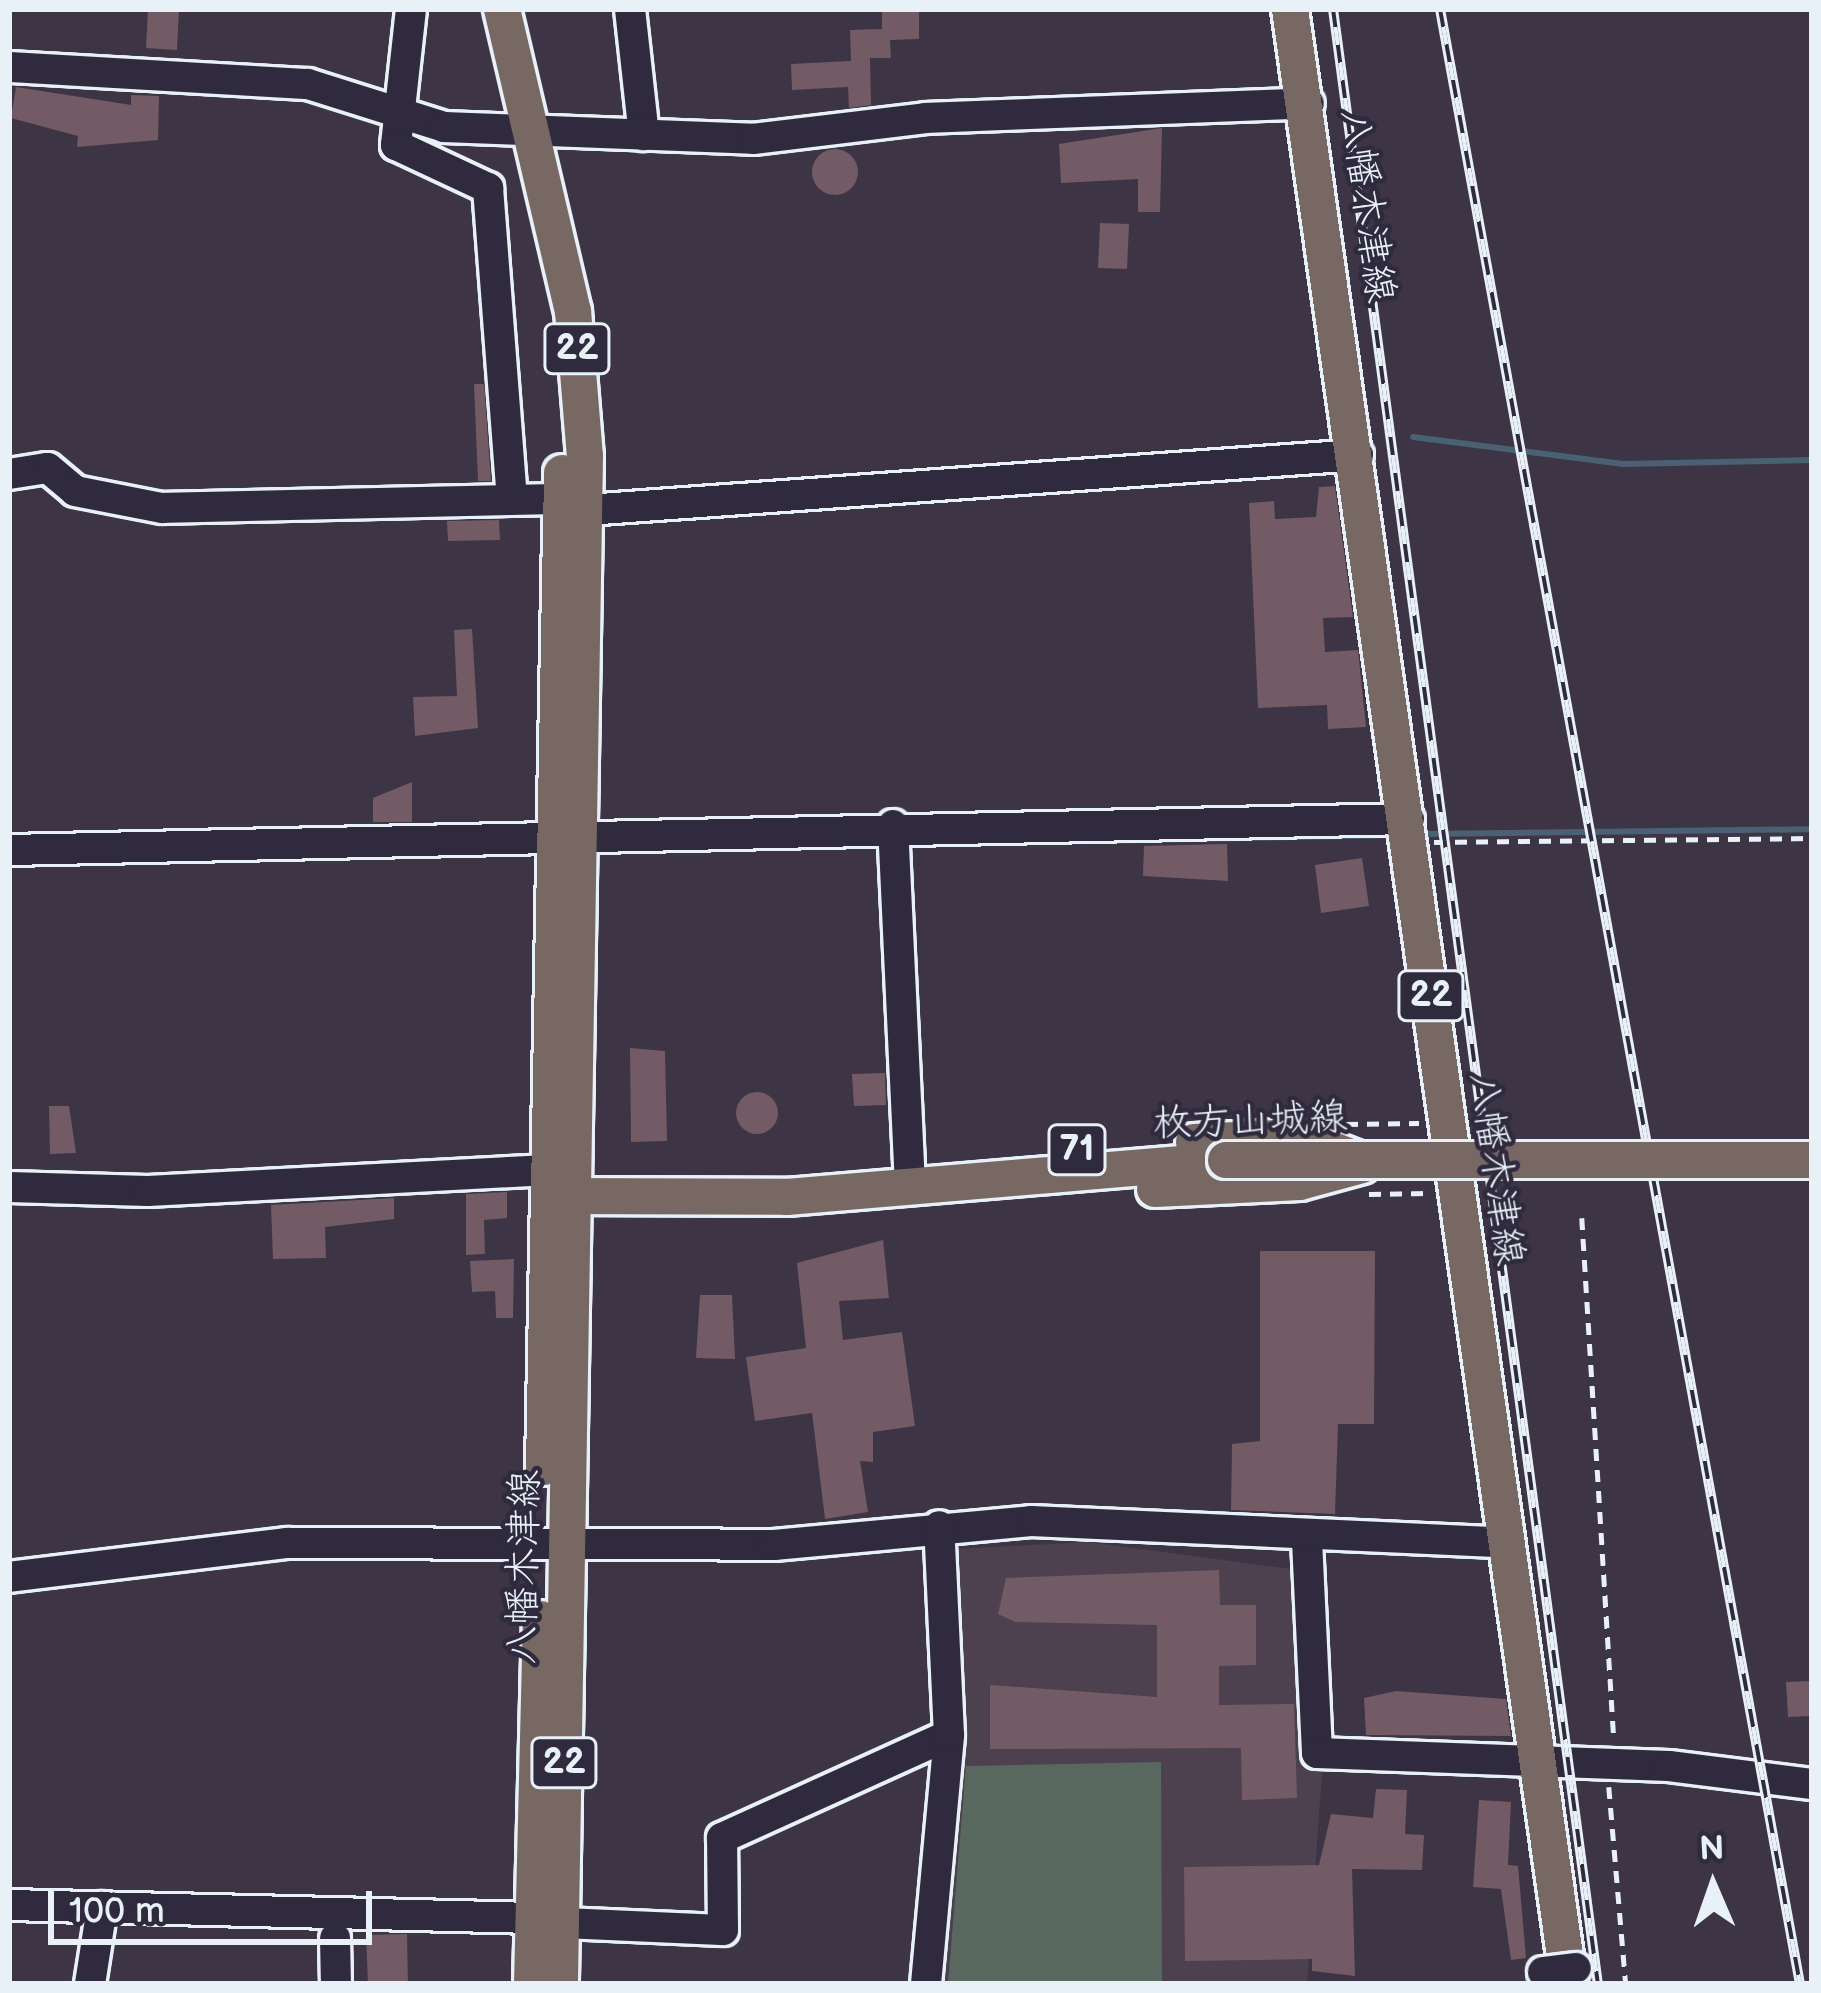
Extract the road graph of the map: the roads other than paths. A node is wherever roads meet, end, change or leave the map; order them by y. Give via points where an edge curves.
1 (411, 9) edge
2 (490, 9) edge
3 (502, 9) edge
4 (631, 9) edge
5 (1290, 9) edge
6 (9, 68) edge
7 (1309, 103) junction
8 (395, 116) junction
9 (527, 131) junction
10 (644, 135) junction
11 (1358, 455) junction
12 (9, 475) edge
13 (512, 499) junction
14 (574, 504) junction
15 (1408, 819) junction
16 (893, 825) junction
17 (568, 831) junction
18 (9, 850) edge
19 (1812, 1160) edge
20 (1450, 1163) junction
21 (1366, 1164) junction
22 (909, 1169) junction
23 (562, 1182) junction
24 (9, 1187) edge
25 (787, 1197) junction
26 (939, 1526) junction
27 (1307, 1540) junction
28 (555, 1541) junction
29 (1502, 1542) junction
30 (9, 1577) edge
31 (949, 1735) junction
32 (1532, 1764) junction
33 (1812, 1784) edge
34 (9, 1905) edge
35 (103, 1907) junction
36 (547, 1920) junction
37 (335, 1938) dead end
38 (1563, 1975) edge
39 (90, 1984) edge
40 (335, 1984) edge
41 (532, 1984) edge
42 (560, 1984) edge
43 (926, 1984) edge

1 - 8 street via 413,56
2 - 9 main road, 八幡木津線 / 22
3 - 9 main road, 八幡木津線 / 22
4 - 10 street
5 - 7 main road, 八幡木津線 / 22
6 - 8 street via 308,84
7 - 10 street via 926,118 753,139
7 - 11 main road, 八幡木津線 / 22
8 - 9 street
8 - 13 street via 396,145 488,188
9 - 10 street
9 - 14 main road, 八幡木津線 / 22 via 556,306
11 - 14 street
11 - 15 main road, 八幡木津線 / 22
12 - 13 street via 48,468 75,491 162,508
13 - 14 street
14 - 17 main road, 八幡木津線 / 22
15 - 16 street
15 - 20 main road, 八幡木津線 / 22
16 - 17 street
16 - 22 street
17 - 18 street
17 - 23 main road, 八幡木津線 / 22
19 - 25 main road, 枚方山城線 / 71, bridge via 1226,1160
20 - 21 main road, 71
20 - 29 main road, 八幡木津線 / 22
21 - 22 main road, 71 via 1299,1137
21 - 25 main road, 71 via 1300,1182 1046,1200
22 - 25 main road, 71
23 - 24 street
23 - 25 main road, 枚方山城線 / 71
23 - 28 main road, 八幡木津線 / 22
26 - 27 street via 1071,1522
26 - 28 street via 775,1545
26 - 31 street
27 - 29 street
27 - 32 street via 1317,1753
28 - 30 street via 287,1543
28 - 36 main road, 八幡木津線 / 22
29 - 32 main road, 八幡木津線 / 22
31 - 36 street via 722,1838 722,1930
31 - 43 street
32 - 33 street
32 - 38 main road, 八幡木津線 / 22
34 - 35 street
35 - 36 street
35 - 39 street
36 - 41 main road, 八幡木津線 / 22
36 - 42 main road, 八幡木津線 / 22
37 - 40 street

